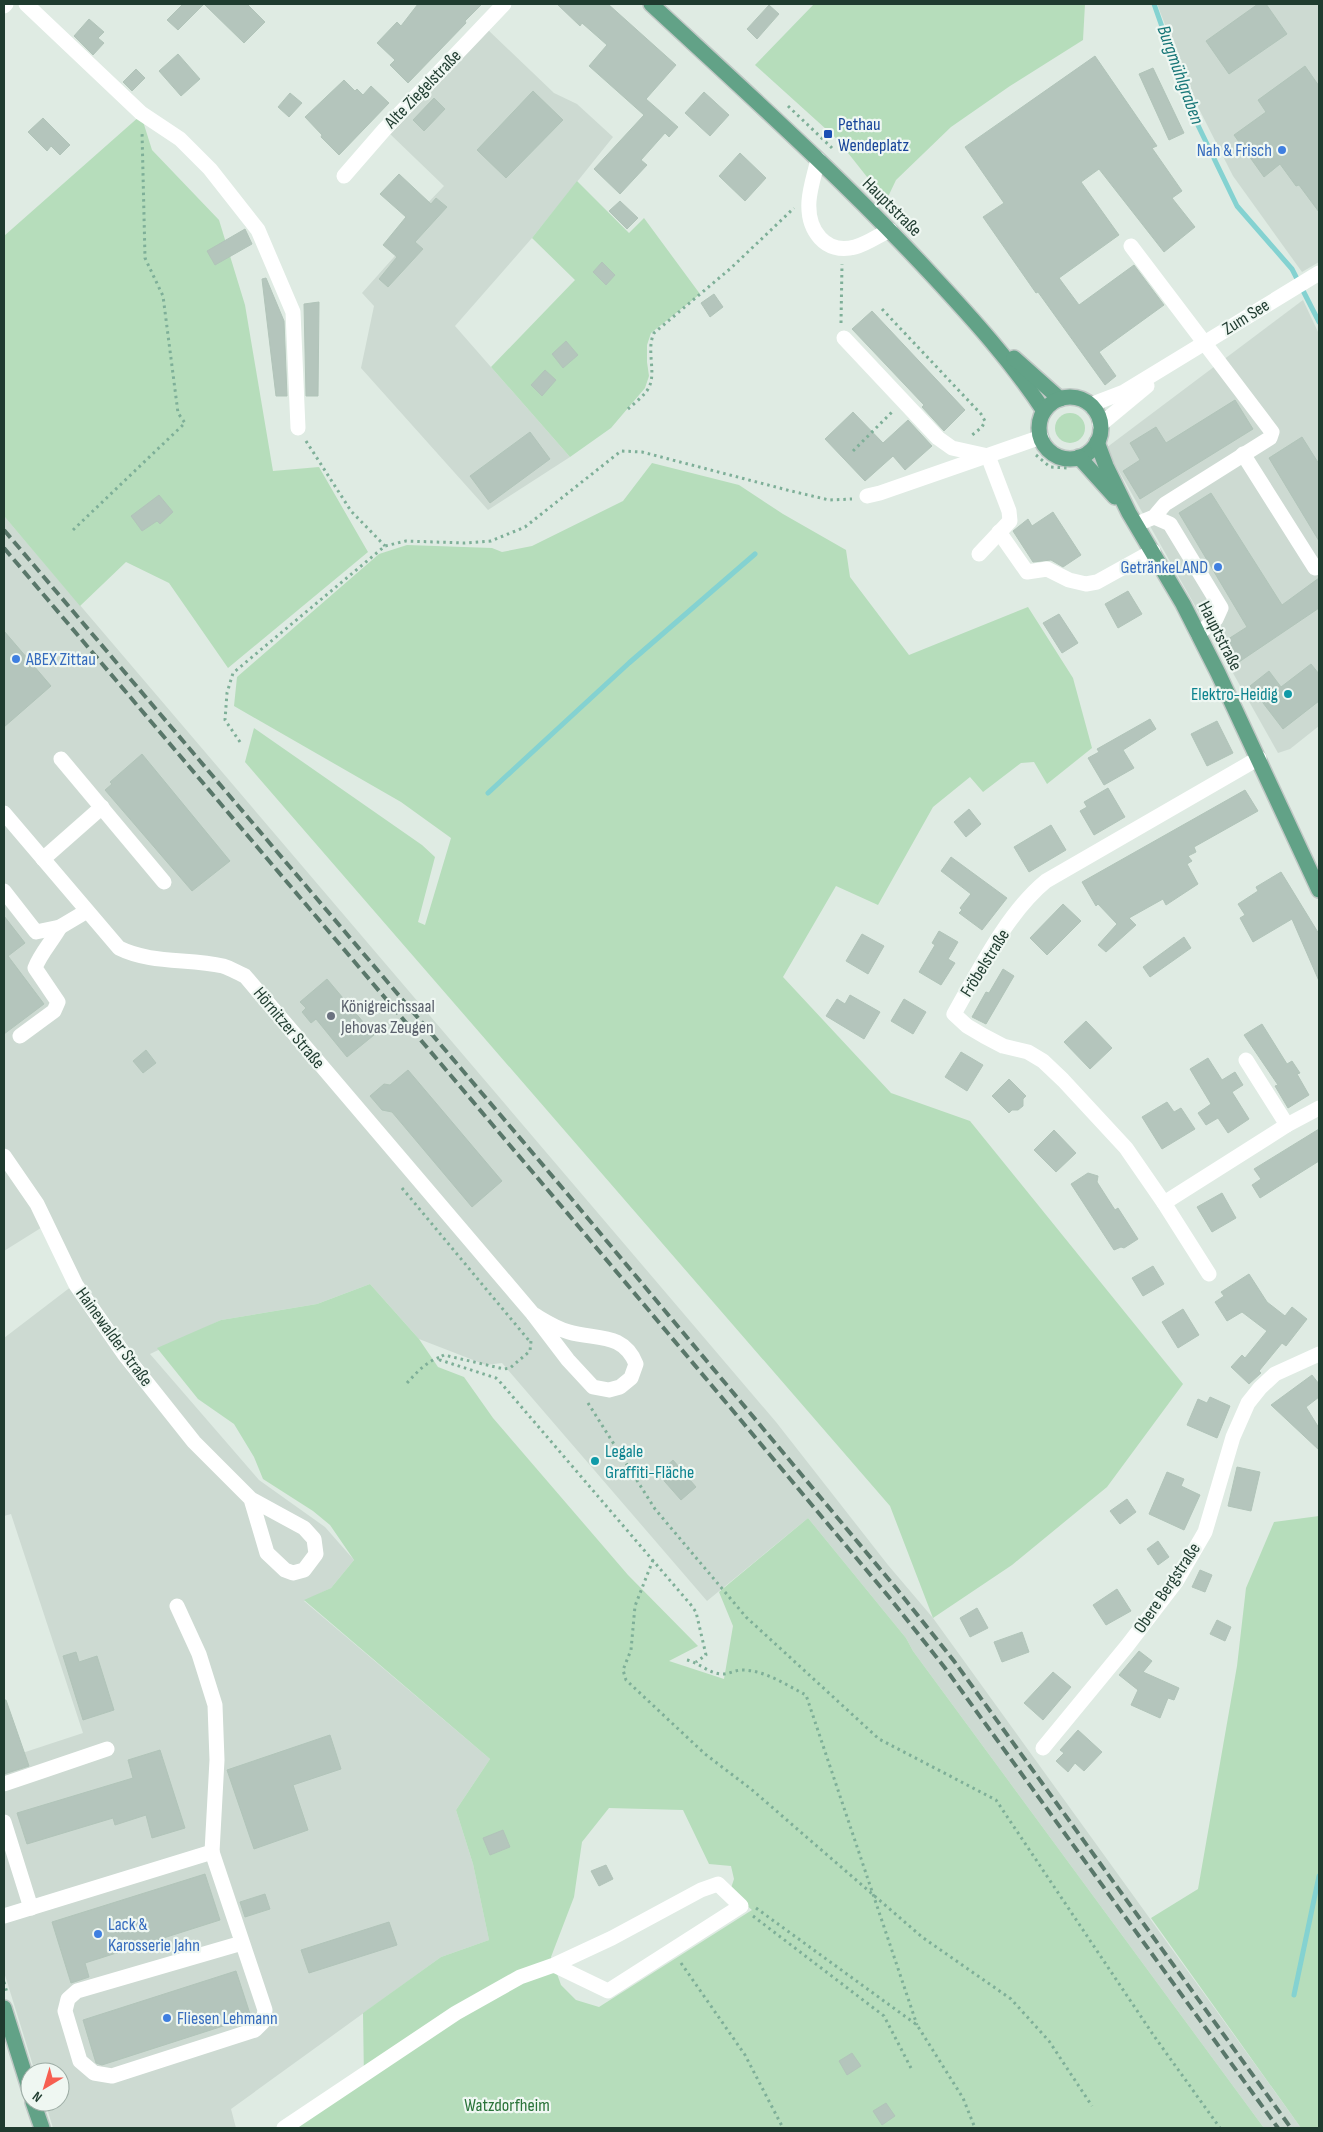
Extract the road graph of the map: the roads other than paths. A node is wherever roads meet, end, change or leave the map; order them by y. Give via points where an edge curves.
1 (26, 4) edge
2 (504, 4) edge
3 (651, 4) edge
4 (818, 159) junction
5 (344, 176) dead end
6 (890, 230) junction
7 (1131, 246) dead end
8 (1314, 276) edge
9 (844, 338) road end
10 (991, 339) junction
11 (1204, 344) junction
12 (1173, 363) junction
13 (1060, 399) junction
14 (1090, 405) junction
15 (1044, 411) junction
16 (1100, 424) junction
17 (298, 428) road end
18 (1041, 437) junction
19 (1097, 442) junction
20 (1243, 454) junction
21 (988, 456) junction
22 (1074, 463) junction
23 (867, 496) road end
24 (1154, 517) junction
25 (1133, 519) junction
26 (999, 532) junction
27 (1153, 551) junction
28 (979, 554) dead end
29 (1314, 568) dead end
30 (1198, 634) junction
31 (1259, 758) junction
32 (61, 759) dead end
33 (102, 808) junction
34 (4, 813) edge
35 (43, 859) junction
36 (164, 882) dead end
37 (1319, 890) edge
38 (4, 891) edge
39 (87, 910) junction
40 (60, 927) junction
41 (20, 1036) dead end
42 (1246, 1060) dead end
43 (1319, 1108) edge
44 (1287, 1126) junction
45 (4, 1156) edge
46 (1164, 1203) junction
47 (1209, 1274) dead end
48 (533, 1314) junction
49 (1319, 1354) edge
50 (251, 1499) junction
51 (177, 1606) dead end
52 (1043, 1748) dead end
53 (107, 1749) dead end
54 (4, 1784) edge
55 (4, 1822) edge
56 (212, 1852) junction
57 (31, 1908) junction
58 (4, 1916) edge
59 (242, 1942) junction
60 (554, 1966) junction
61 (4, 2008) edge
62 (21, 2062) edge
63 (37, 2112) edge
64 (42, 2128) edge
65 (284, 2128) edge

1 - 17 street via 141,113 180,139 210,169 258,230 293,312
2 - 5 street, Alte Ziegelstraße
3 - 4 main road, Hauptstraße
4 - 6 main road, Hauptstraße
4 - 6 street via 809,202 812,226 819,240 832,248 844,249 857,247
6 - 10 main road, Hauptstraße
7 - 11 street
8 - 11 street, Zum See
9 - 21 street via 938,438 952,448
10 - 13 main road, Hauptstraße
10 - 15 main road, Hauptstraße
11 - 12 street, Zum See
11 - 20 street via 1272,432 1270,438
12 - 14 street, Zum See via 1124,392
12 - 16 street, Zum See
13 - 14 main road via 1079,398
13 - 15 main road
14 - 16 main road
15 - 18 main road via 1039,424
16 - 19 main road
18 - 21 street
18 - 22 main road via 1053,454
19 - 22 main road
19 - 25 main road, Hauptstraße
20 - 24 street via 1165,504
20 - 29 street
21 - 23 street
21 - 26 street via 1010,512 1010,521
22 - 25 main road, Hauptstraße
24 - 25 street
24 - 30 street via 1170,524 1220,608 1216,619
25 - 27 main road, Hauptstraße
26 - 27 street via 1027,572 1047,569 1068,580 1086,584 1097,582
26 - 28 street
27 - 30 main road, Hauptstraße
30 - 31 main road, Hauptstraße
31 - 37 main road, Hauptstraße
31 - 46 street, Fröbelstraße via 1046,881 1030,894 985,959 954,1014 984,1036 1043,1061 1126,1148
32 - 33 street
33 - 35 street
33 - 36 street
34 - 35 street, Hörnitzer Straße
35 - 39 street, Hörnitzer Straße
38 - 40 street via 36,932
39 - 40 street
39 - 48 street, Hörnitzer Straße via 113,942 129,953 224,966 245,976
40 - 41 street via 35,968 58,1002 54,1011
42 - 44 street
43 - 44 street
44 - 46 street
45 - 50 street, Hainewalder Straße via 36,1204 76,1285 124,1354 194,1442
46 - 47 street, Fröbelstraße
48 - 48 street, Hörnitzer Straße via 592,1387 609,1390 620,1387 631,1378 636,1364 629,1350 616,1341 556,1328
49 - 52 street, Obere Bergstraße via 1276,1374 1248,1403 1233,1437 1205,1532 1176,1582
50 - 50 street, Hainewalder Straße via 267,1553 285,1570 293,1573 304,1570 316,1554 314,1539 304,1528
51 - 56 street via 199,1654 215,1705 217,1760
53 - 54 street
55 - 57 street
56 - 57 street
56 - 59 street
57 - 58 street
59 - 59 street via 77,1991 68,1999 65,2011 80,2061 94,2073 112,2076 255,2030 263,2022 265,2010
60 - 60 street via 608,1991 741,1906 718,1884 700,1890
60 - 65 street via 520,1977 456,2013
61 - 62 main road
63 - 64 main road

